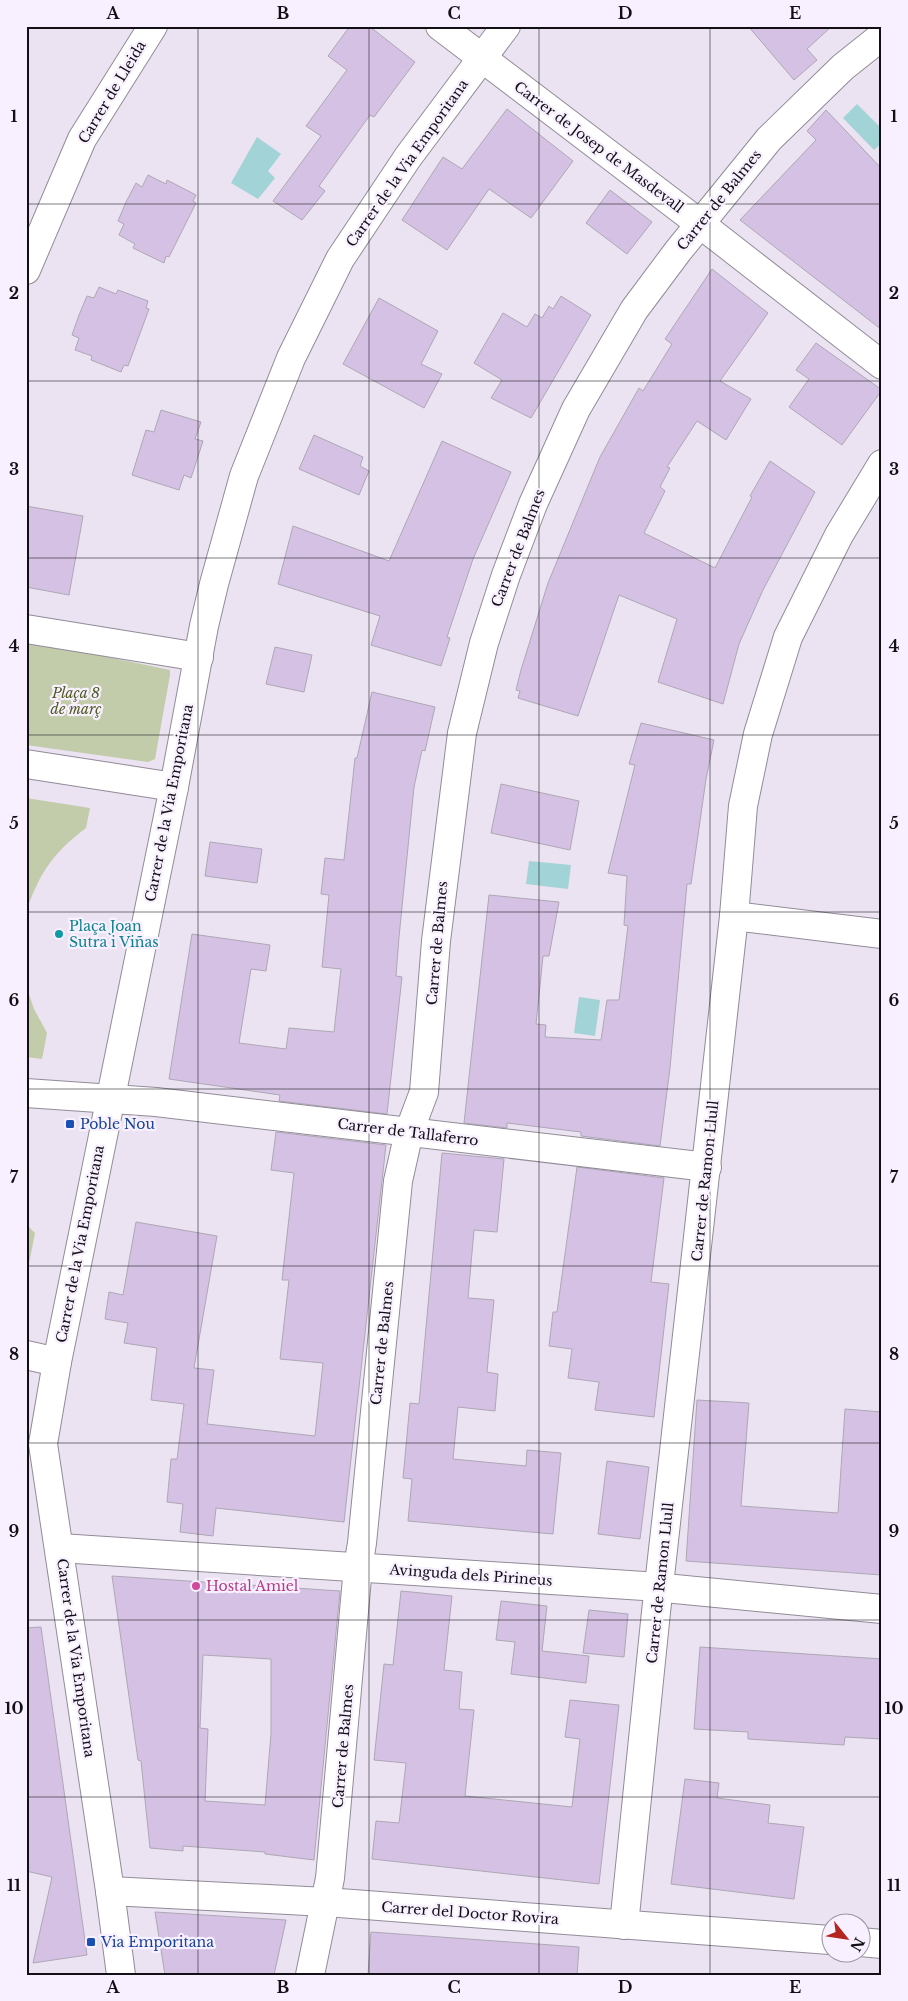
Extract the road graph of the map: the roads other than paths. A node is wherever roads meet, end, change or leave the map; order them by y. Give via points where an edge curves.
1 (153, 26) edge
2 (440, 26) edge
3 (506, 26) edge
4 (882, 36) edge
5 (482, 58) junction
6 (699, 223) junction
7 (26, 270) edge
8 (882, 365) edge
9 (882, 464) edge
10 (26, 629) edge
11 (198, 657) junction
12 (26, 764) edge
13 (174, 787) junction
14 (734, 916) junction
15 (882, 934) edge
16 (26, 1093) edge
17 (109, 1100) junction
18 (408, 1132) junction
19 (707, 1167) junction
20 (26, 1355) edge
21 (57, 1362) junction
22 (36, 1457) edge
23 (60, 1548) junction
24 (358, 1567) junction
25 (659, 1588) junction
26 (882, 1609) edge
27 (110, 1891) junction
28 (326, 1902) junction
29 (624, 1925) junction
30 (820, 1939) edge
31 (121, 1975) edge
32 (310, 1975) edge

1 - 7 street, Carrer de Lleida via 82,139
2 - 5 street, Carrer de Josep de Masdevall
3 - 5 street, Carrer de la Via Emporitana
4 - 6 street, Carrer de Balmes via 843,67 769,139
5 - 6 street, Carrer de Josep de Masdevall
5 - 11 street, Carrer de la Via Emporitana via 408,157 340,259 291,358 244,476
6 - 8 street, Carrer de Josep de Masdevall
6 - 18 street, Carrer de Balmes via 634,310 576,409 506,575 484,643 462,734 450,811 424,1092
9 - 14 street, Carrer de Ramon Llull via 839,534 788,637 758,734 743,806
10 - 11 street
11 - 13 street, Carrer de la Via Emporitana
12 - 13 street
13 - 17 street, Carrer de la Via Emporitana
14 - 15 street
14 - 19 street, Carrer de Ramon Llull
16 - 17 street, Carrer de Tallaferro
17 - 18 street, Carrer de Tallaferro via 156,1102
17 - 21 street, Carrer de la Via Emporitana
18 - 19 street, Carrer de Tallaferro
18 - 24 street, Carrer de Balmes via 398,1181
19 - 25 street, Carrer de Ramon Llull
20 - 21 street
21 - 22 street, Carrer de la Via Emporitana via 43,1444
22 - 23 street, Carrer de la Via Emporitana
23 - 24 street, Avinguda dels Pirineus
23 - 27 street, Carrer de la Via Emporitana
24 - 25 street, Avinguda dels Pirineus
24 - 28 street, Carrer de Balmes
25 - 26 street, Avinguda dels Pirineus
25 - 29 street, Carrer de Ramon Llull
27 - 28 street, Carrer del Doctor Rovira
27 - 31 street, Carrer de la Via Emporitana
28 - 29 street, Carrer del Doctor Rovira
28 - 32 street, Carrer de Balmes
29 - 30 street, Carrer del Doctor Rovira

